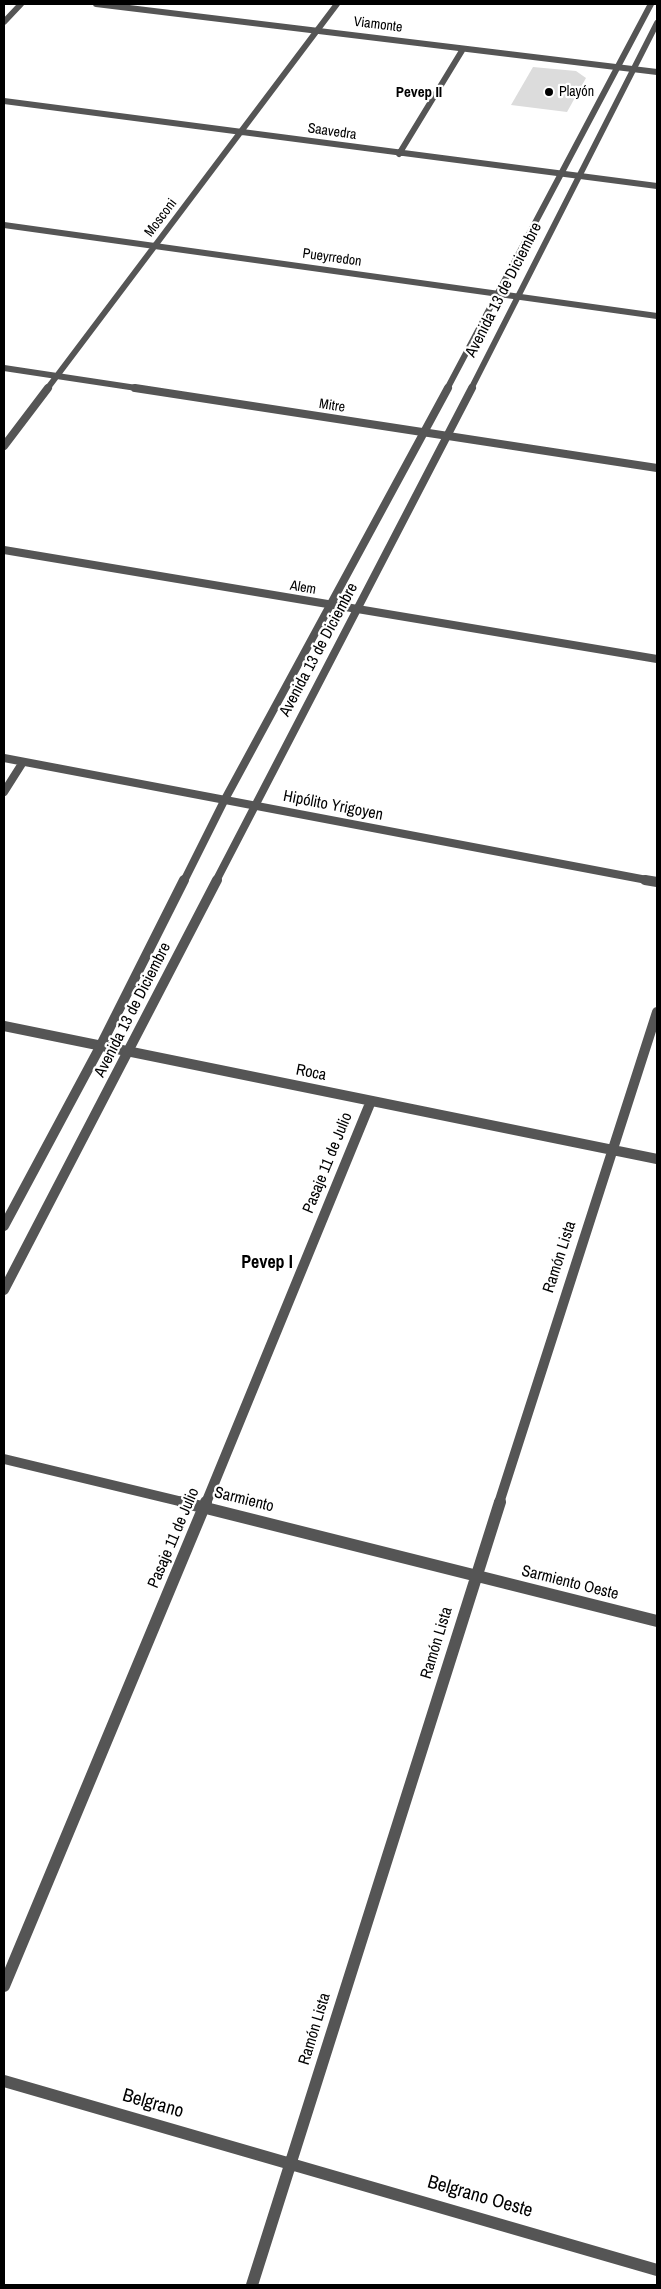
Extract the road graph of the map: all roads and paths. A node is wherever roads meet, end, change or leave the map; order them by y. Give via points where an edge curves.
1 (21, 4) edge
2 (96, 4) edge
3 (337, 4) edge
4 (651, 4) edge
5 (4, 22) edge
6 (657, 23) edge
7 (317, 30) junction
8 (463, 49) junction
9 (618, 66) junction
10 (634, 69) junction
11 (657, 72) edge
12 (4, 101) edge
13 (242, 132) junction
14 (399, 154) junction
15 (562, 175) junction
16 (578, 176) junction
17 (657, 186) edge
18 (4, 225) edge
19 (155, 246) junction
20 (498, 294) junction
21 (518, 297) junction
22 (657, 316) edge
23 (4, 368) edge
24 (56, 376) junction
25 (424, 433) junction
26 (447, 436) junction
27 (4, 446) edge
28 (657, 468) edge
29 (4, 550) edge
30 (330, 606) junction
31 (357, 610) junction
32 (657, 659) edge
33 (4, 758) edge
34 (23, 762) junction
35 (4, 792) edge
36 (224, 801) junction
37 (254, 806) junction
38 (657, 882) edge
39 (657, 1012) edge
40 (4, 1026) edge
41 (100, 1047) junction
42 (128, 1052) junction
43 (371, 1101) junction
44 (613, 1150) junction
45 (657, 1159) edge
46 (4, 1226) edge
47 (4, 1290) edge
48 (4, 1459) edge
49 (204, 1507) junction
50 (476, 1576) junction
51 (657, 1621) edge
52 (4, 1986) edge
53 (4, 2081) edge
54 (291, 2163) junction
55 (657, 2270) edge
56 (252, 2285) edge

1 - 5 street
2 - 7 street, Viamonte
3 - 7 street, Mosconi
4 - 9 street, Avenida 13 de Diciembre
6 - 10 street, Avenida 13 de Diciembre
7 - 8 street, Viamonte
7 - 13 street, Mosconi
8 - 9 street, Viamonte
8 - 14 street
9 - 10 street, Viamonte
9 - 15 street, Avenida 13 de Diciembre
10 - 11 street, Viamonte
10 - 16 street, Avenida 13 de Diciembre
12 - 13 street, Saavedra
13 - 14 street, Saavedra
13 - 19 street, Mosconi
14 - 15 street, Saavedra
15 - 16 street, Saavedra
15 - 20 street, Avenida 13 de Diciembre
16 - 17 street, Saavedra
16 - 21 street, Avenida 13 de Diciembre
18 - 19 street, Pueyrredon
19 - 20 street, Pueyrredon
19 - 24 street, Mosconi
20 - 21 street, Pueyrredon
20 - 25 street, Avenida 13 de Diciembre
21 - 22 street, Pueyrredon
21 - 26 street, Avenida 13 de Diciembre
23 - 24 street, Mitre
24 - 25 street, Mitre
24 - 27 street, Mosconi
25 - 26 street, Mitre
25 - 30 street, Avenida 13 de Diciembre
26 - 28 street, Mitre
26 - 31 street, Avenida 13 de Diciembre
29 - 30 street, Alem
30 - 31 street, Alem
30 - 36 street, Avenida 13 de Diciembre
31 - 32 street, Alem
31 - 37 street, Avenida 13 de Diciembre
33 - 34 street, Hipólito Yrigoyen
34 - 35 street
34 - 36 street, Hipólito Yrigoyen
36 - 37 street, Hipólito Yrigoyen
36 - 41 street, Avenida 13 de Diciembre
37 - 38 street, Hipólito Yrigoyen
37 - 42 street, Avenida 13 de Diciembre
39 - 44 street, Ramón Lista
40 - 41 street, Roca
41 - 42 street, Roca
41 - 46 street, Avenida 13 de Diciembre
42 - 43 street, Roca
42 - 47 street, Avenida 13 de Diciembre
43 - 44 street, Roca
43 - 49 street, Pasaje 11 de Julio
44 - 45 street, Roca
44 - 50 street, Ramón Lista
48 - 49 street, Sarmiento
49 - 50 street, Sarmiento
49 - 52 street, Pasaje 11 de Julio
50 - 51 street, Sarmiento Oeste
50 - 54 street, Ramón Lista
53 - 54 street, Belgrano
54 - 55 street, Belgrano Oeste
54 - 56 street, Ramón Lista

